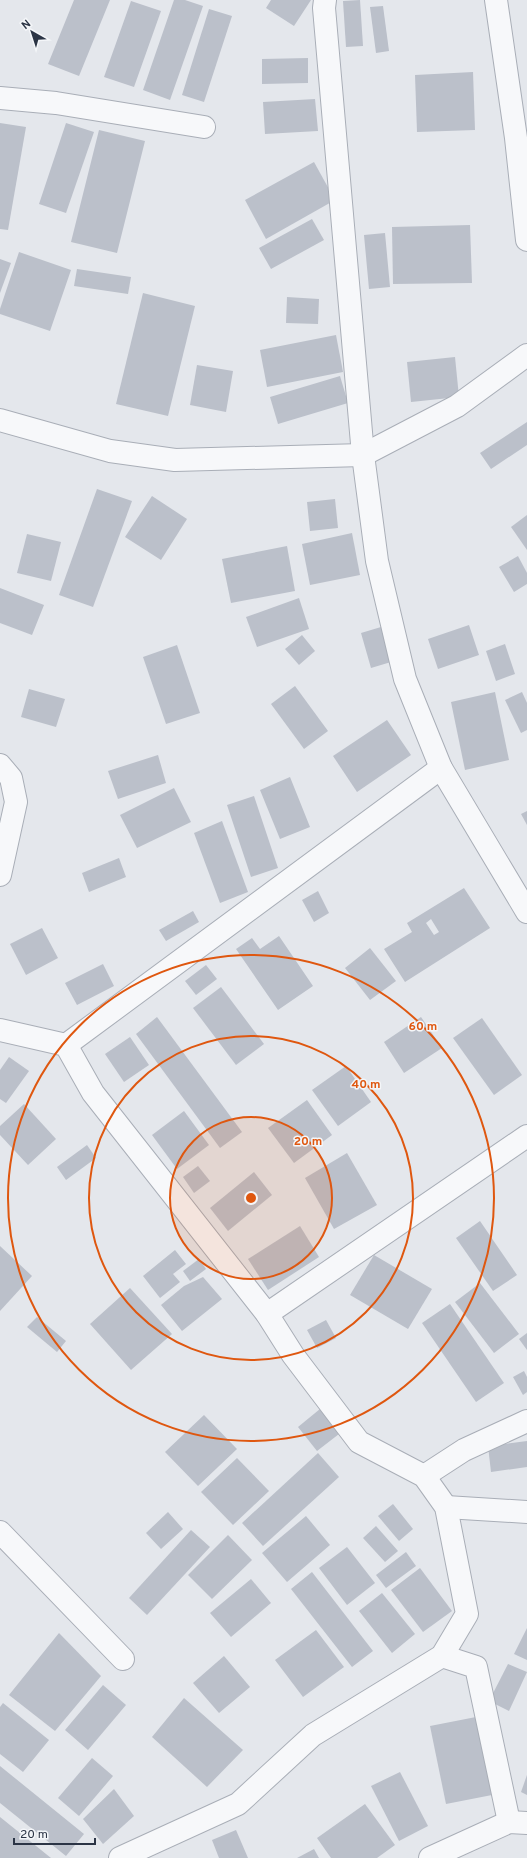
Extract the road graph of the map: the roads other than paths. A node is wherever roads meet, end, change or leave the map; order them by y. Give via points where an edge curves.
1 (325, 0) edge
2 (496, 0) edge
3 (0, 98) edge
4 (204, 127) dead end
5 (527, 240) edge
6 (527, 355) edge
7 (0, 420) edge
8 (363, 455) junction
9 (0, 765) edge
10 (441, 768) junction
11 (0, 875) edge
12 (527, 912) edge
13 (0, 1030) edge
14 (66, 1045) junction
15 (527, 1136) edge
16 (267, 1314) junction
17 (527, 1421) edge
18 (424, 1476) junction
19 (446, 1507) junction
20 (527, 1512) edge
21 (0, 1532) edge
22 (442, 1656) junction
23 (123, 1659) dead end
24 (518, 1823) edge
25 (120, 1858) edge
26 (430, 1858) edge

1 - 8 street
2 - 5 street via 516,138
3 - 4 street via 56,103
6 - 8 street via 457,406
7 - 8 street via 110,451 175,460
8 - 10 street via 377,561 405,679
9 - 11 street via 11,778 16,802
10 - 12 street
10 - 14 street
13 - 14 street
14 - 16 street via 93,1092
15 - 16 street
16 - 18 street via 293,1355 359,1442
17 - 18 street via 464,1450
18 - 19 street
19 - 20 street
19 - 22 street via 467,1614
21 - 23 street
22 - 24 street via 476,1666
22 - 25 street via 313,1735 238,1804
24 - 26 street

